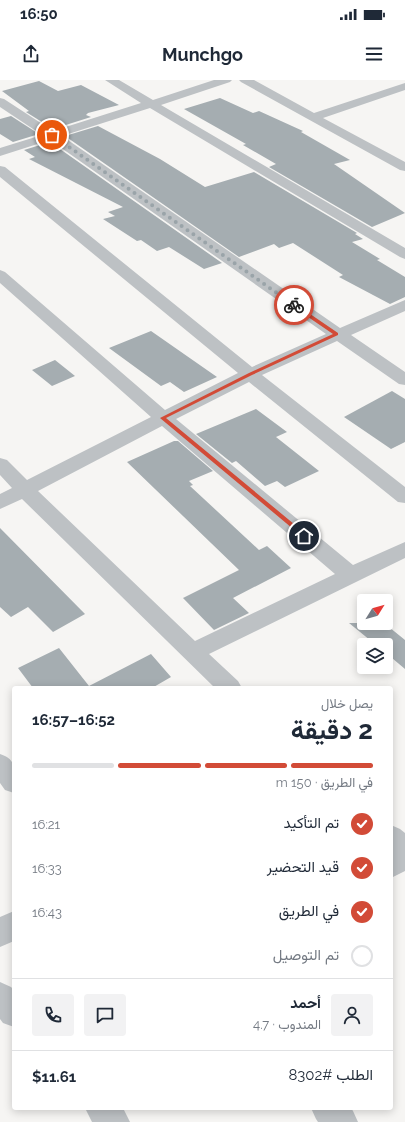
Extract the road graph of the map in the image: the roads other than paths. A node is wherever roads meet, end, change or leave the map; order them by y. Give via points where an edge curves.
1 (111, 80) edge
2 (226, 80) edge
3 (245, 80) edge
4 (405, 86) edge
5 (0, 102) edge
6 (150, 103) junction
7 (313, 117) junction
8 (52, 135) junction
9 (0, 152) edge
10 (405, 152) edge
11 (388, 158) junction
12 (405, 167) edge
13 (0, 170) edge
14 (405, 254) edge
15 (0, 275) edge
16 (405, 305) edge
17 (336, 334) junction
18 (250, 374) junction
19 (405, 380) edge
20 (163, 418) junction
21 (0, 464) edge
22 (24, 489) junction
23 (405, 497) edge
24 (0, 502) edge
25 (405, 549) edge
26 (351, 575) junction
27 (192, 652) junction
28 (228, 686) edge
29 (0, 764) edge
30 (12, 779) edge
31 (393, 839) edge
32 (405, 850) edge
33 (405, 856) edge
34 (393, 865) edge
35 (12, 925) edge
36 (0, 934) edge
37 (0, 997) edge
38 (12, 1010) edge
39 (103, 1110) edge
40 (329, 1110) edge
41 (114, 1122) edge
42 (342, 1122) edge

1 - 6 street
2 - 6 street
3 - 7 street
4 - 7 street
5 - 8 street
6 - 8 street
6 - 14 street
7 - 11 street
8 - 9 street
8 - 17 street
10 - 11 street
11 - 12 street
13 - 18 street
15 - 20 street
16 - 17 street
17 - 18 street
17 - 19 street
18 - 20 street
18 - 23 street
20 - 22 street
20 - 26 street
21 - 22 street
22 - 24 street
22 - 27 street
25 - 26 street
26 - 27 street
27 - 28 street
29 - 30 street
31 - 32 street
33 - 34 street
35 - 36 street
37 - 38 street
39 - 41 street
40 - 42 street

